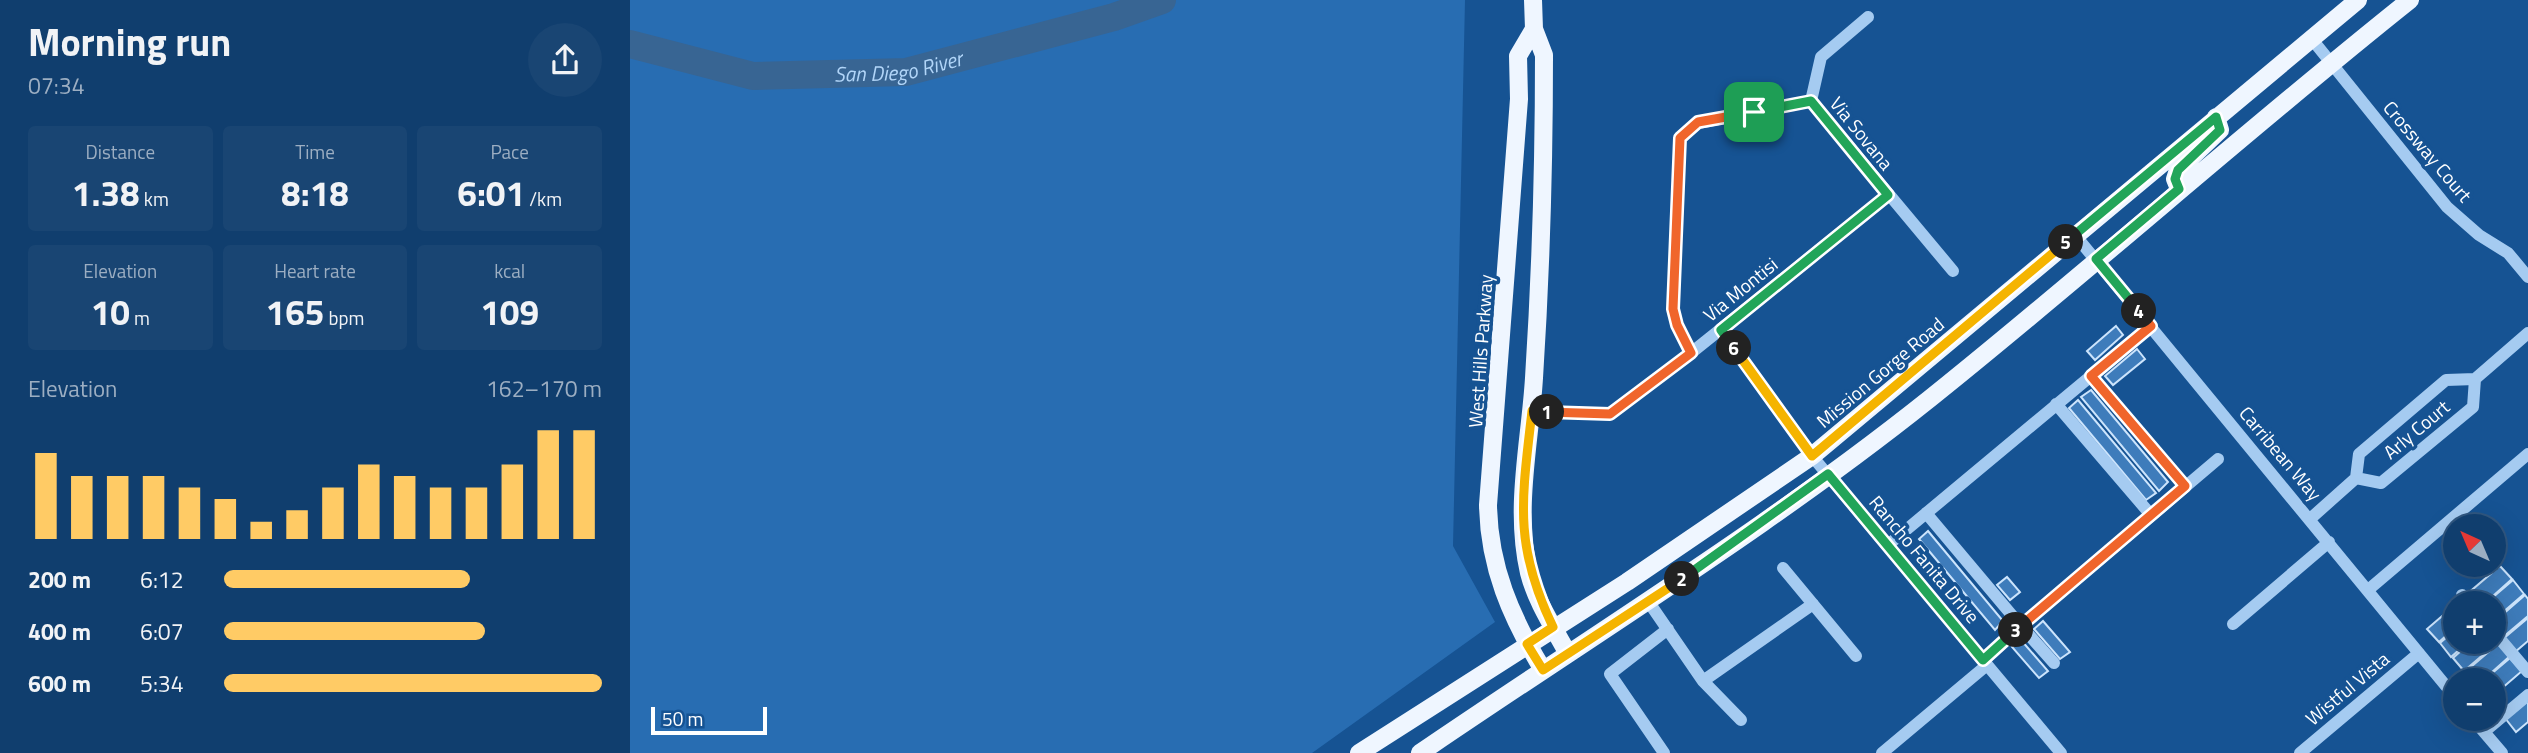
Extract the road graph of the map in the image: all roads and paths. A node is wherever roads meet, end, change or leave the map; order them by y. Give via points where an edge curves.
1 (1533, 0) edge
2 (2358, 0) edge
3 (2410, 0) edge
4 (1868, 17) dead end
5 (1534, 29) junction
6 (2311, 38) junction
7 (2331, 63) junction
8 (1811, 101) junction
9 (2216, 117) junction
10 (2179, 189) junction
11 (1888, 195) junction
12 (2075, 235) junction
13 (2096, 259) junction
14 (1953, 271) dead end
15 (2528, 277) edge
16 (2151, 326) junction
17 (1721, 330) junction
18 (2528, 333) edge
19 (1691, 353) junction
20 (2091, 376) junction
21 (2475, 380) junction
22 (2056, 404) junction
23 (1532, 411) junction
24 (2528, 454) edge
25 (1812, 456) junction
26 (2218, 459) dead end
27 (1828, 474) junction
28 (2356, 478) junction
29 (2185, 486) junction
30 (1926, 513) junction
31 (2151, 515) junction
32 (2310, 519) junction
33 (2329, 541) junction
34 (1888, 545) junction
35 (1783, 568) dead end
36 (2368, 590) junction
37 (1648, 601) junction
38 (1813, 604) junction
39 (2233, 624) dead end
40 (2021, 626) junction
41 (1553, 627) junction
42 (1668, 629) junction
43 (1527, 644) junction
44 (2506, 646) edge
45 (2419, 653) junction
46 (1568, 654) junction
47 (1856, 656) dead end
48 (1985, 662) junction
49 (2054, 663) dead end
50 (1543, 670) junction
51 (2528, 672) edge
52 (1703, 681) junction
53 (2443, 682) edge
54 (2528, 695) edge
55 (1741, 720) dead end
56 (2484, 732) joint
57 (1359, 753) edge
58 (1420, 753) edge
59 (1664, 753) edge
60 (1882, 753) edge
61 (2060, 753) edge
62 (2300, 753) edge
63 (2502, 753) edge

1 - 5 main road, West Hills Parkway
2 - 6 main road, Mission Gorge Road
3 - 7 main road
4 - 8 street via 1821,57
5 - 23 main road, West Hills Parkway via 1544,55 1544,82 1542,241
5 - 43 main road, West Hills Parkway via 1518,56 1506,300 1488,491 1489,537 1497,578
6 - 7 street, Crossway Court
6 - 9 main road, Mission Gorge Road
7 - 10 main road
7 - 15 street, Crossway Court via 2447,207 2508,253
8 - 11 street, Via Sovana
8 - 19 street, Via Sovana via 1698,122 1680,138 1673,309
9 - 10 main road via 2220,130 2178,170
9 - 12 main road, Mission Gorge Road
10 - 13 main road
11 - 14 street, Via Sovana
11 - 17 street, Via Montisi
12 - 13 street, Carribean Way
12 - 25 main road, Mission Gorge Road
13 - 16 street, Carribean Way
13 - 27 main road via 1947,385
16 - 20 street
16 - 32 street, Carribean Way
17 - 19 street, Via Montisi
17 - 25 street, Rancho Fanita Drive
18 - 21 street
19 - 23 street, Via Montisi via 1610,414
20 - 22 street
20 - 29 street
21 - 28 street, Arly Court via 2446,380 2359,454
21 - 28 street, Arly Court via 2473,407 2381,483
22 - 30 street
22 - 31 street
23 - 41 main road, West Hills Parkway via 1522,492 1523,533 1530,574
24 - 36 street
25 - 27 street, Rancho Fanita Drive
25 - 41 main road, Mission Gorge Road
26 - 29 street
27 - 34 street, Rancho Fanita Drive
27 - 37 main road
28 - 32 street, Arly Court
29 - 31 street
30 - 34 street
30 - 40 street
31 - 40 street
32 - 33 street, Carribean Way
33 - 36 street, Carribean Way
33 - 39 street
34 - 48 street, Rancho Fanita Drive
35 - 38 street
36 - 45 street, Carribean Way
37 - 42 street
37 - 46 main road
38 - 47 street
38 - 52 street
40 - 48 street
40 - 49 street
41 - 43 main road, Mission Gorge Road
41 - 46 main road, West Hills Parkway
42 - 52 street
42 - 59 street via 1610,674
43 - 50 main road, West Hills Parkway
43 - 57 main road, Mission Gorge Road
44 - 51 street
45 - 53 street, Carribean Way
45 - 62 street, Wistful Vista
46 - 50 main road
48 - 60 street
48 - 61 street, Rancho Fanita Drive
50 - 58 main road
52 - 55 street
54 - 56 street
56 - 63 street

